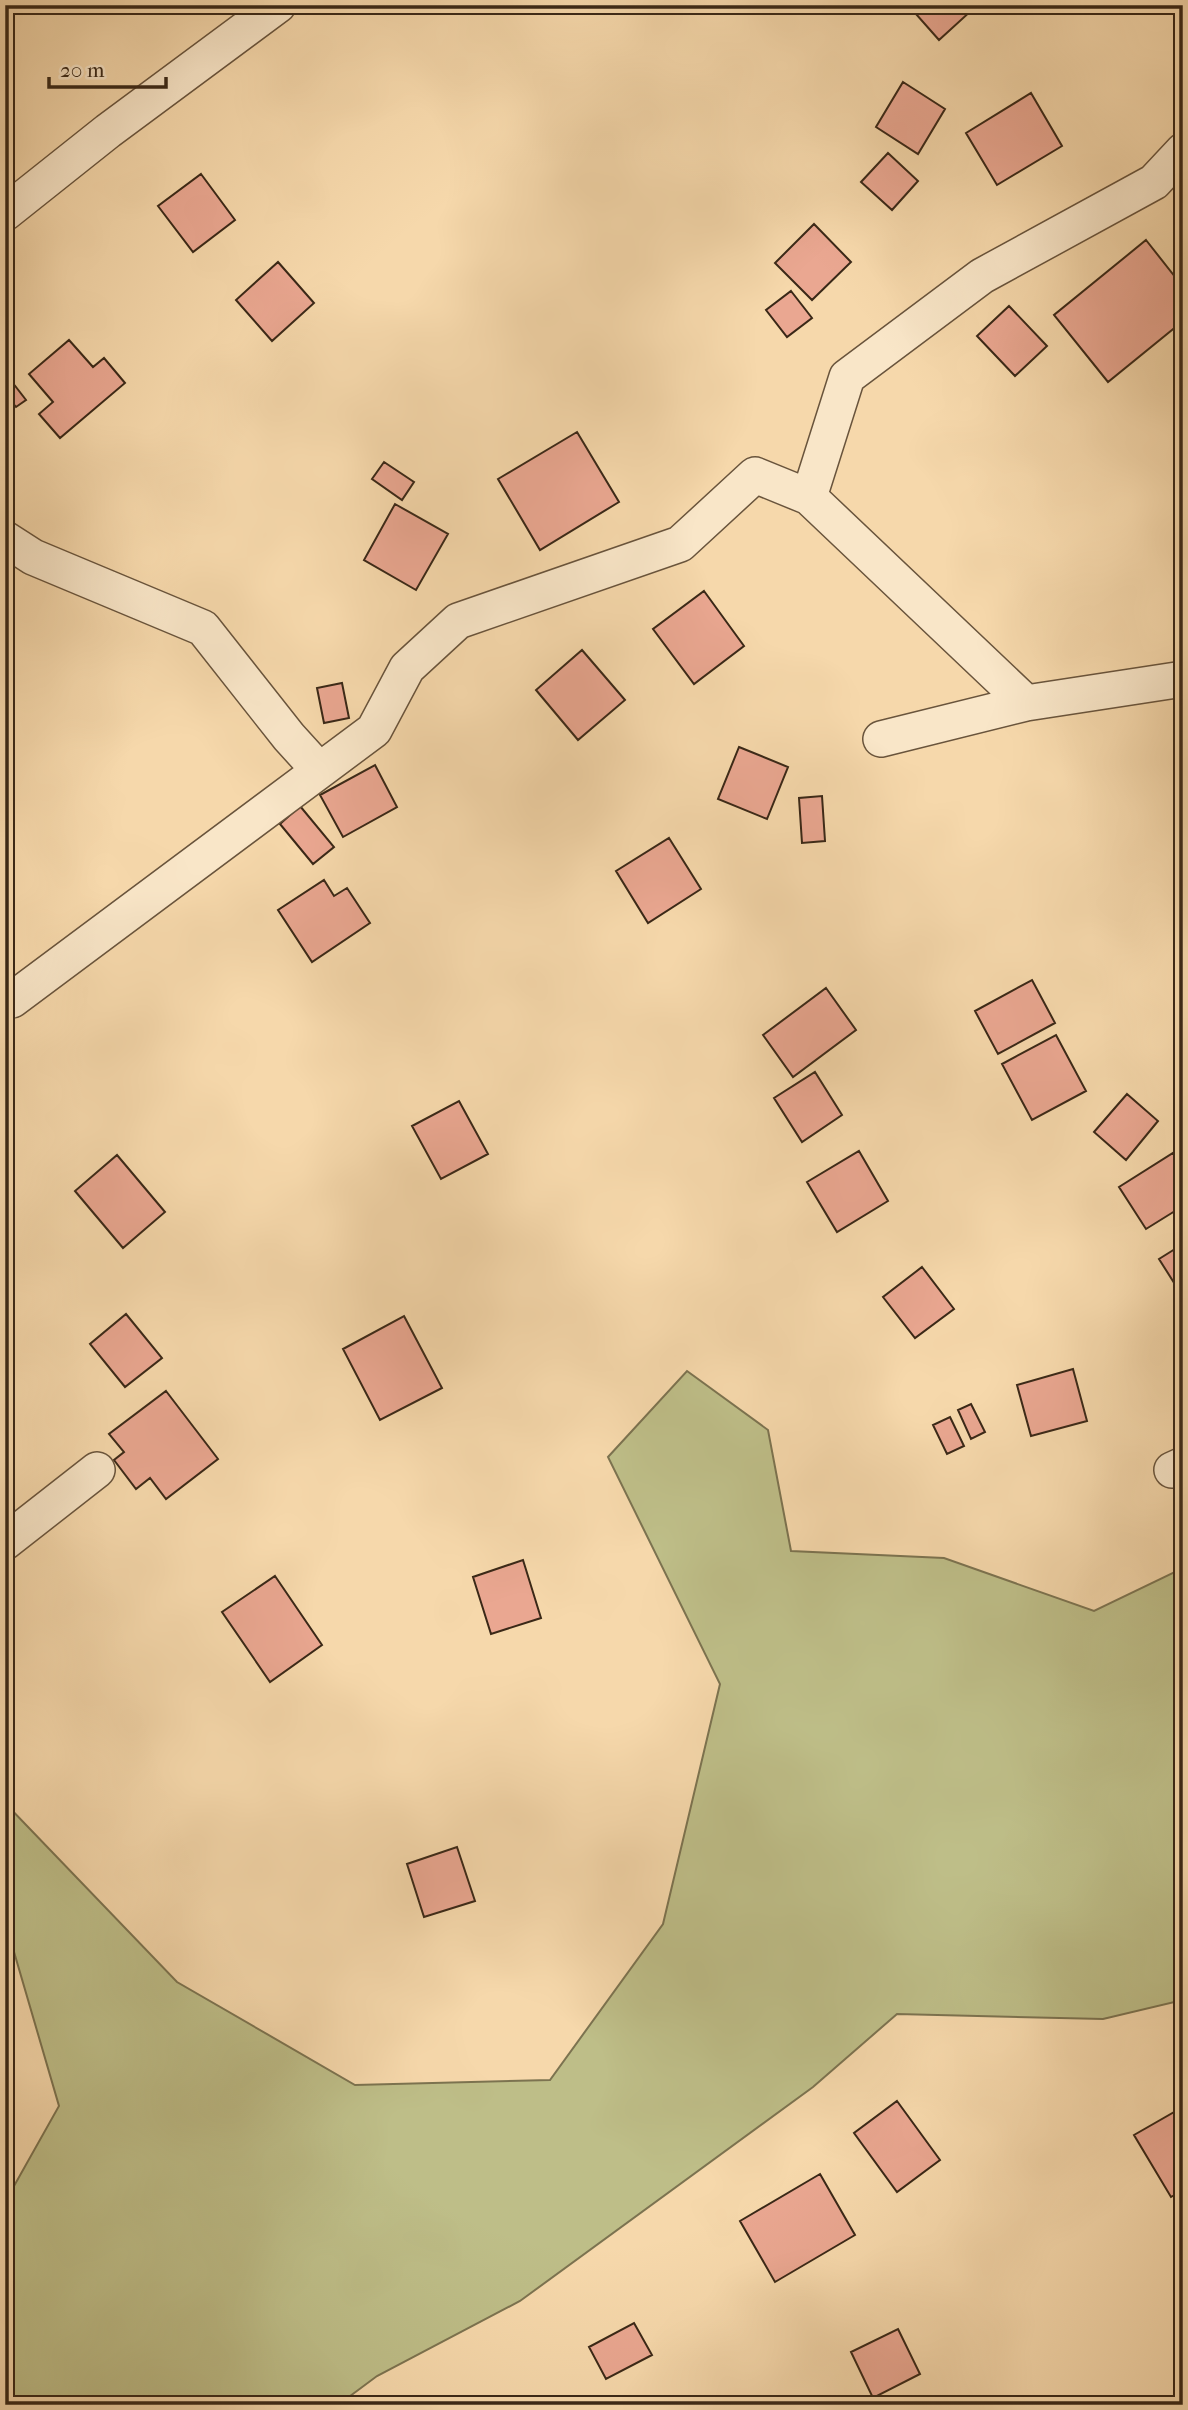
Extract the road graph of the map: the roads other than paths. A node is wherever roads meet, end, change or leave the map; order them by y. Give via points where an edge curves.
1 (278, 5) edge
2 (1183, 151) edge
3 (5, 213) edge
4 (809, 498) junction
5 (5, 539) edge
6 (1183, 679) edge
7 (1026, 704) junction
8 (881, 739) dead end
9 (318, 770) junction
10 (5, 999) edge
11 (97, 1470) dead end
12 (5, 1542) edge

1 - 3 street
2 - 4 street via 1154,182 982,276 847,377
4 - 7 street
4 - 9 street via 755,475 680,544 458,621 407,668 373,730
5 - 9 street via 33,557 202,628
6 - 7 street
7 - 8 street
9 - 10 street via 23,992
11 - 12 street

